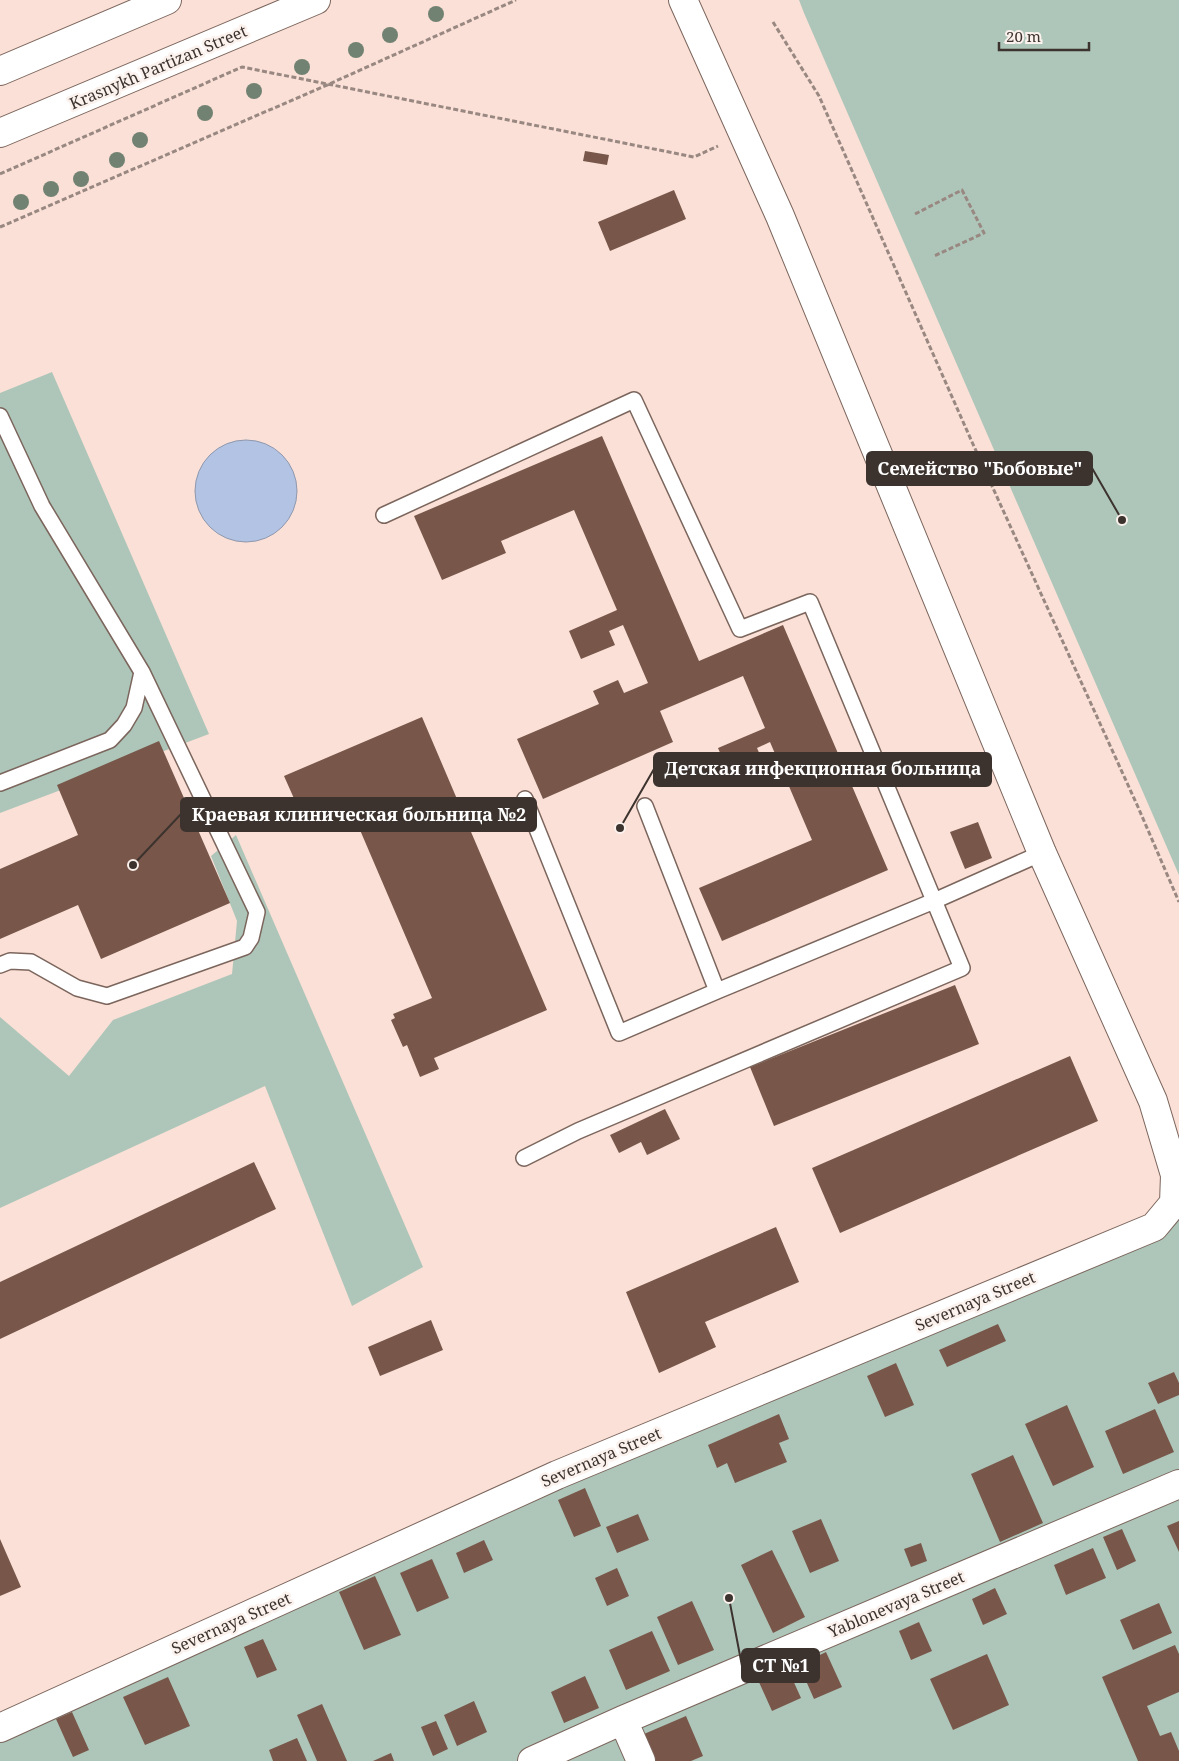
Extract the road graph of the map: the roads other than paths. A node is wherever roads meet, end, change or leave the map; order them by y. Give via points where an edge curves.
1 (167, 0) edge
2 (316, 0) edge
3 (683, 0) edge
4 (0, 71) edge
5 (0, 134) edge
6 (0, 416) edge
7 (384, 514) dead end
8 (142, 672) junction
9 (0, 783) edge
10 (526, 799) dead end
11 (645, 806) dead end
12 (1042, 853) junction
13 (934, 901) junction
14 (0, 965) edge
15 (717, 991) junction
16 (524, 1158) dead end
17 (1179, 1484) edge
18 (623, 1720) junction
19 (0, 1728) edge
20 (532, 1761) edge
21 (640, 1761) edge

1 - 4 main road
2 - 5 main road, Krasnykh Partizan Street
3 - 12 main road, Severnaya Street via 780,216
6 - 8 lane via 42,506
7 - 13 lane via 634,400 740,629 810,602
8 - 9 lane via 134,708 110,740
8 - 14 lane via 257,912 251,938 245,947 107,996 77,988 31,962 10,961
10 - 15 lane via 619,1033
11 - 15 lane
12 - 13 lane
12 - 19 main road, Severnaya Street via 1153,1101 1175,1175 1174,1203 1154,1227 557,1475
13 - 15 lane
13 - 16 lane via 962,968 578,1131
17 - 18 main road, Yablonevaya Street
18 - 20 main road, Yablonevaya Street
18 - 21 main road

